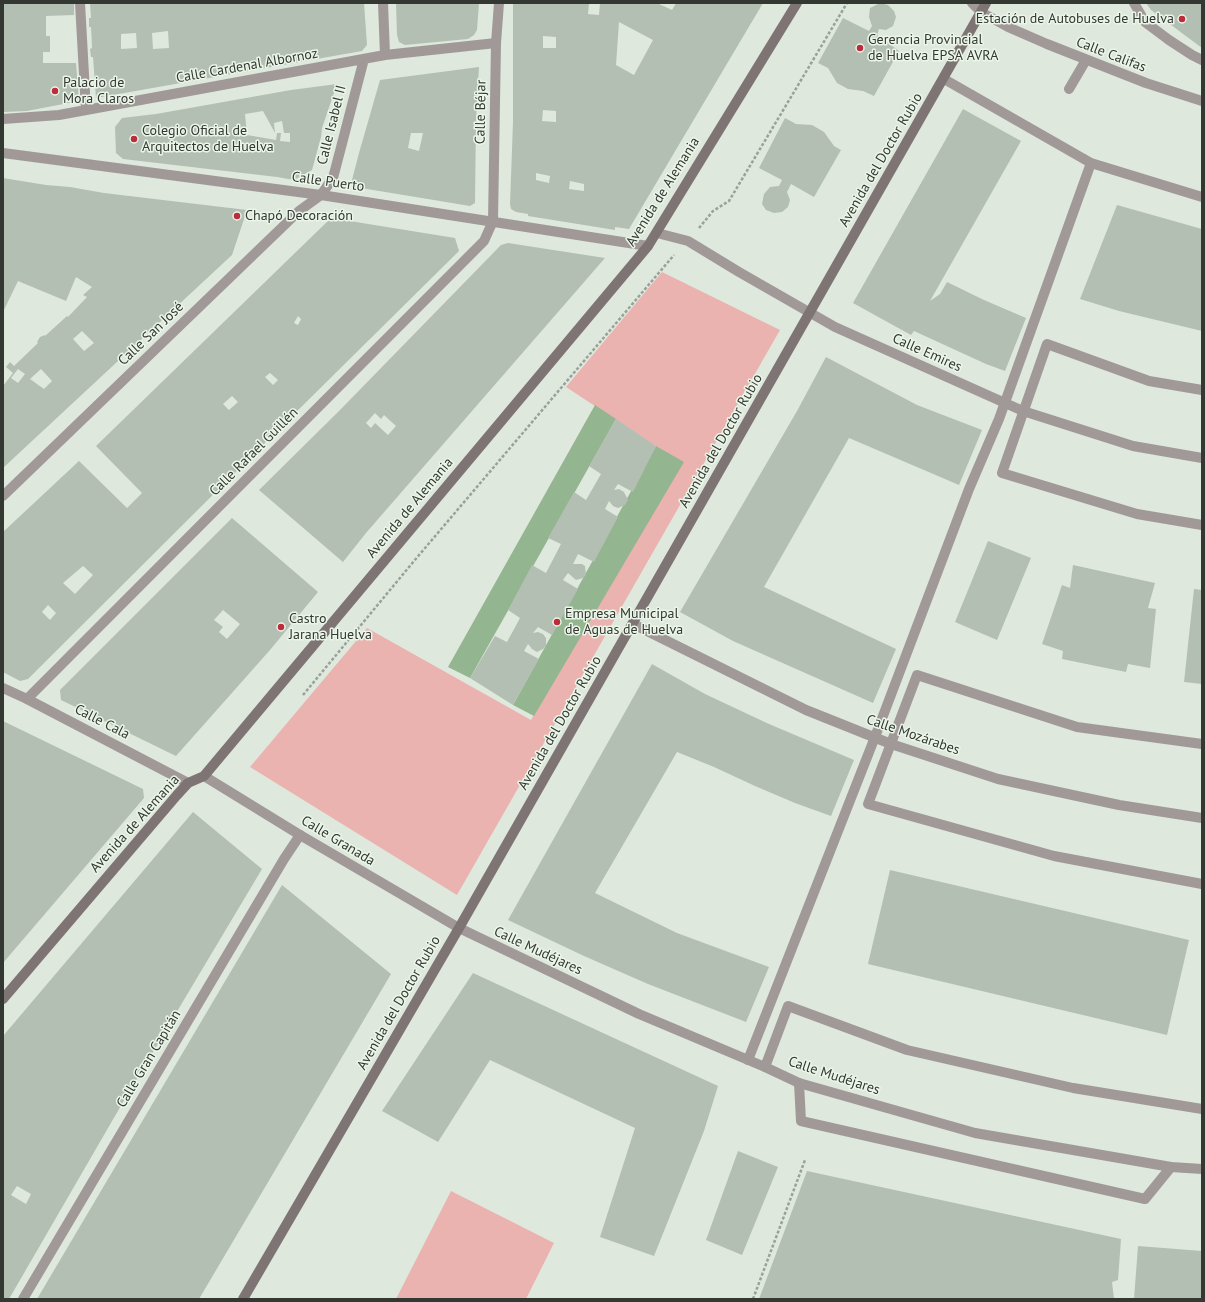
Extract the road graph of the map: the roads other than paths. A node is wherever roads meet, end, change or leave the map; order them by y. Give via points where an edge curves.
1 (80, 3) edge
2 (383, 3) edge
3 (499, 3) edge
4 (797, 3) edge
5 (972, 3) edge
6 (1134, 3) edge
7 (984, 8) edge
8 (496, 43) junction
9 (385, 55) junction
10 (364, 59) junction
11 (1086, 60) junction
12 (1202, 60) edge
13 (944, 79) junction
14 (1069, 90) dead end
15 (1202, 101) edge
16 (86, 110) junction
17 (3, 119) edge
18 (3, 153) edge
19 (1091, 163) junction
20 (321, 194) junction
21 (1202, 197) edge
22 (493, 221) junction
23 (657, 233) junction
24 (648, 246) junction
25 (810, 313) junction
26 (1202, 390) edge
27 (1005, 403) junction
28 (1023, 411) junction
29 (1202, 458) edge
30 (3, 496) edge
31 (1202, 525) edge
32 (633, 624) junction
33 (3, 688) edge
34 (27, 699) junction
35 (875, 737) junction
36 (891, 744) junction
37 (1202, 744) edge
38 (204, 776) junction
39 (188, 783) junction
40 (1202, 818) edge
41 (300, 835) junction
42 (1202, 884) edge
43 (459, 928) junction
44 (3, 999) edge
45 (748, 1060) junction
46 (765, 1067) junction
47 (799, 1083) junction
48 (1202, 1109) edge
49 (1171, 1167) junction
50 (1202, 1169) edge
51 (23, 1299) edge
52 (243, 1299) edge

1 - 16 street
2 - 9 street
3 - 8 street, Calle Béjar
4 - 23 main road, Avenida de Alemania
5 - 7 street, Calle Califas
6 - 12 street via 1145,22
7 - 11 street, Calle Califas via 1008,27
7 - 13 main road, Avenida del Doctor Rubio
8 - 9 street, Calle Cardenal Albornoz
8 - 22 street, Calle Béjar
9 - 10 street, Calle Cardenal Albornoz
10 - 16 street, Calle Cardenal Albornoz
10 - 20 street, Calle Isabel II via 333,178
11 - 14 street
11 - 15 street, Calle Califas
13 - 19 street
13 - 25 main road, Avenida del Doctor Rubio
16 - 17 street, Calle Cardenal Albornoz via 59,115
18 - 20 street, Calle Puerto
19 - 21 street
19 - 27 street
20 - 22 street, Calle Puerto
20 - 30 street, Calle San José via 299,211
22 - 24 street, Calle Puerto
22 - 34 street, Calle Rafael Guillén via 484,241
23 - 24 main road, Avenida de Alemania
23 - 25 street, Calle Emires via 688,241
24 - 38 main road, Avenida de Alemania
25 - 27 street, Calle Emires via 835,327
25 - 32 main road, Avenida del Doctor Rubio
26 - 28 street via 1149,381 1047,344
27 - 28 street, Calle Emires
27 - 35 street via 969,489
28 - 29 street, Calle Emires via 1133,446
28 - 31 street via 1002,473 1137,514
32 - 35 street, Calle Mozárabes via 806,710
32 - 43 main road, Avenida del Doctor Rubio
33 - 34 street, Calle Cala
34 - 39 street, Calle Cala
35 - 36 street, Calle Mozárabes
35 - 45 street
36 - 37 street via 917,675 1077,727
36 - 40 street, Calle Mozárabes via 998,779 1119,805
36 - 42 street via 868,804 1054,856
38 - 39 main road, Avenida de Alemania
38 - 41 street, Calle Granada
39 - 44 main road, Avenida de Alemania
41 - 43 street, Calle Granada
41 - 51 street, Calle Gran Capitán via 275,872
43 - 45 street, Calle Mudéjares via 639,1014
43 - 52 main road, Avenida del Doctor Rubio
45 - 46 street, Calle Mudéjares
46 - 47 street, Calle Mudéjares
46 - 48 street via 788,1006 907,1050 1073,1088
47 - 49 street, Calle Mudéjares via 975,1133
47 - 49 street via 801,1121 1145,1199
49 - 50 street, Calle Mudéjares

